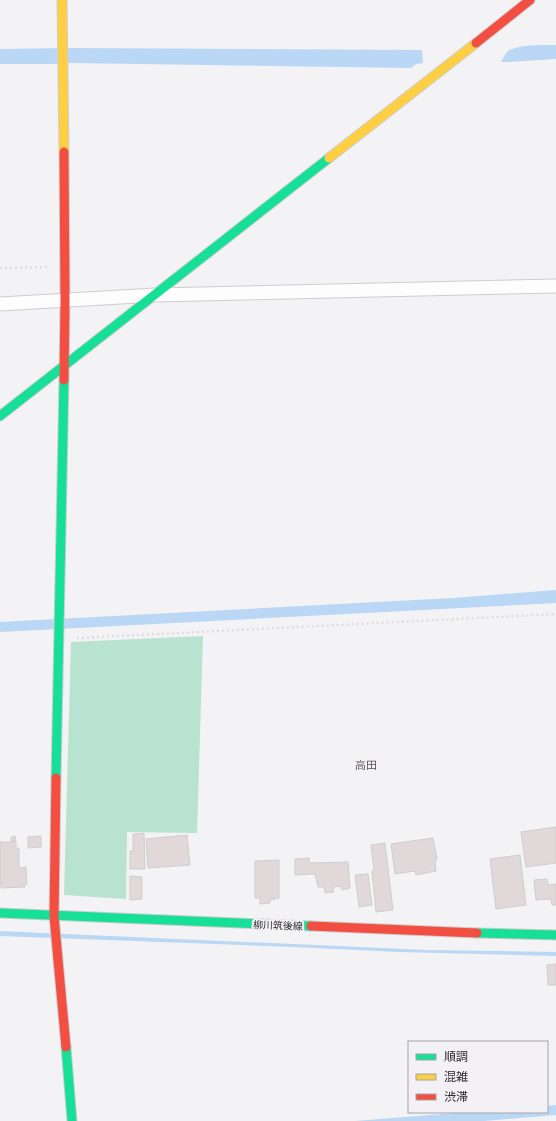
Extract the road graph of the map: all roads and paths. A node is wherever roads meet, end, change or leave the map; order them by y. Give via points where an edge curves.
1 (62, 0) edge
2 (530, 0) edge
3 (47, 267) dead end
4 (0, 268) edge
5 (556, 286) edge
6 (155, 295) junction
7 (65, 301) junction
8 (0, 304) edge
9 (64, 366) junction
10 (0, 416) edge
11 (556, 614) edge
12 (58, 639) junction
13 (0, 913) edge
14 (54, 916) junction
15 (556, 935) edge
16 (72, 1121) edge

1 - 7 street
2 - 6 street
3 - 4 path
5 - 6 street
6 - 7 street
6 - 9 street
7 - 8 street
7 - 9 street
9 - 10 street
9 - 12 street
11 - 12 path
12 - 14 street
13 - 14 street, 柳川筑後線
14 - 15 street, 柳川筑後線
14 - 16 street

